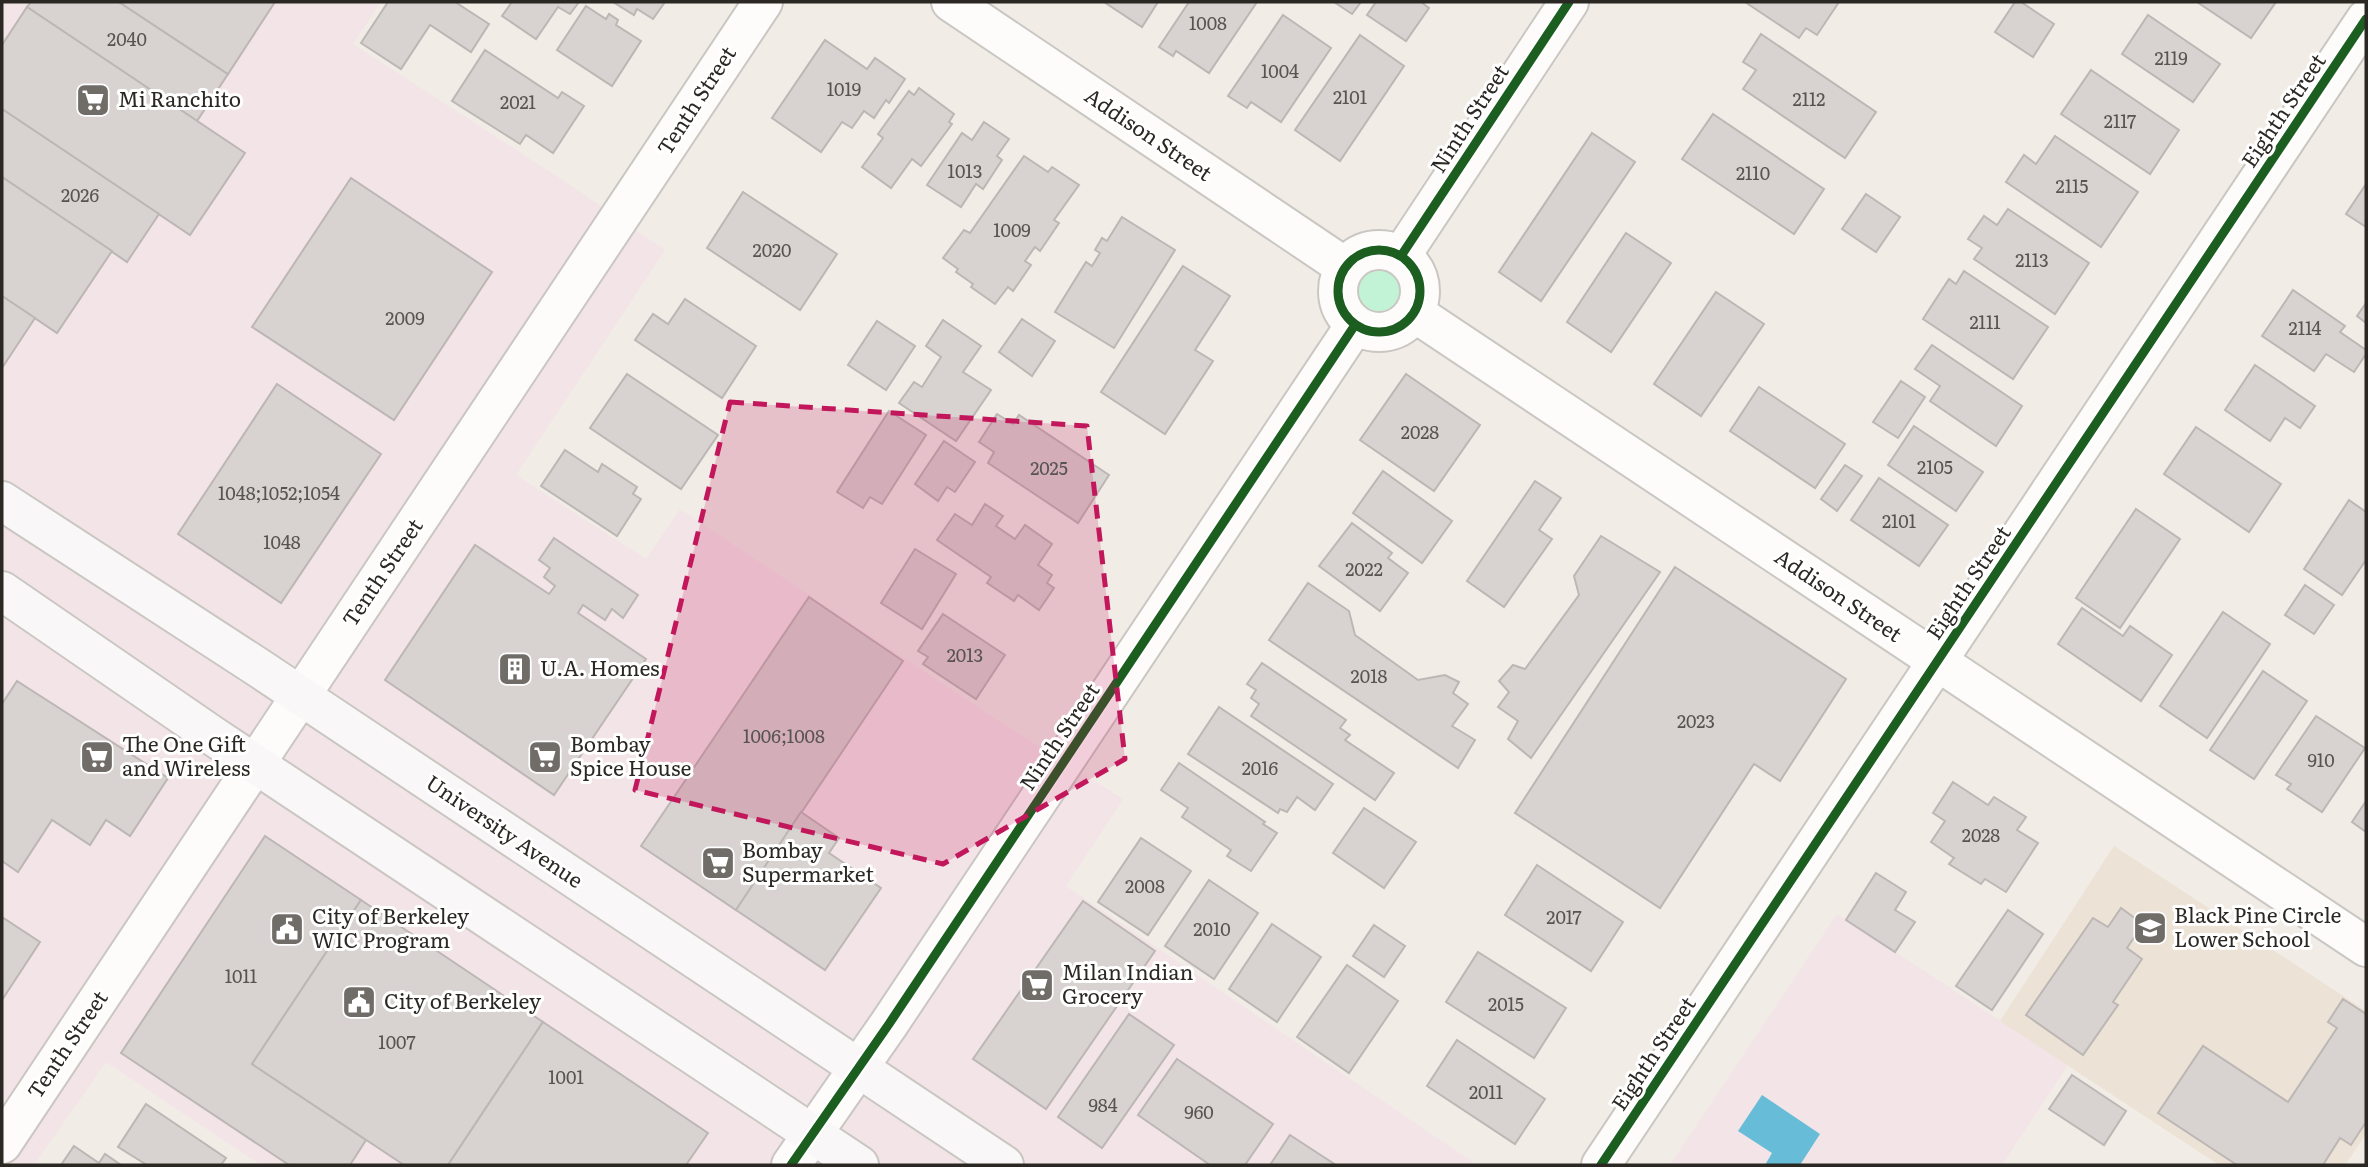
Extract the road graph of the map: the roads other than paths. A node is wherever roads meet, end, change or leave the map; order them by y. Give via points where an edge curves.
1 (763, 2) edge
2 (951, 2) edge
3 (1569, 2) edge
4 (2366, 19) edge
5 (1401, 256) junction
6 (1345, 267) junction
7 (1415, 313) junction
8 (1355, 325) junction
9 (2, 501) edge
10 (2, 591) edge
11 (1938, 662) junction
12 (300, 696) junction
13 (255, 764) junction
14 (2366, 947) edge
15 (858, 1068) junction
16 (812, 1135) junction
17 (2, 1144) edge
18 (790, 1165) edge
19 (859, 1165) edge
20 (1004, 1165) edge
21 (1601, 1165) edge

1 - 12 street, Tenth Street
2 - 6 street, Addison Street
3 - 5 street, Ninth Street
4 - 11 street, Eighth Street
5 - 6 street via 1371,251
5 - 7 street via 1418,276
6 - 8 street via 1339,280 1340,305
7 - 8 street via 1406,323 1381,333
7 - 11 street, Addison Street
8 - 15 street, Ninth Street
9 - 12 main road, University Avenue
10 - 13 main road
11 - 14 street, Addison Street
11 - 21 street, Eighth Street
12 - 13 street, Tenth Street
12 - 15 main road, University Avenue
13 - 16 main road
13 - 17 street, Tenth Street
15 - 16 street, Ninth Street
15 - 20 main road, University Avenue
16 - 18 street, Ninth Street
16 - 19 main road

